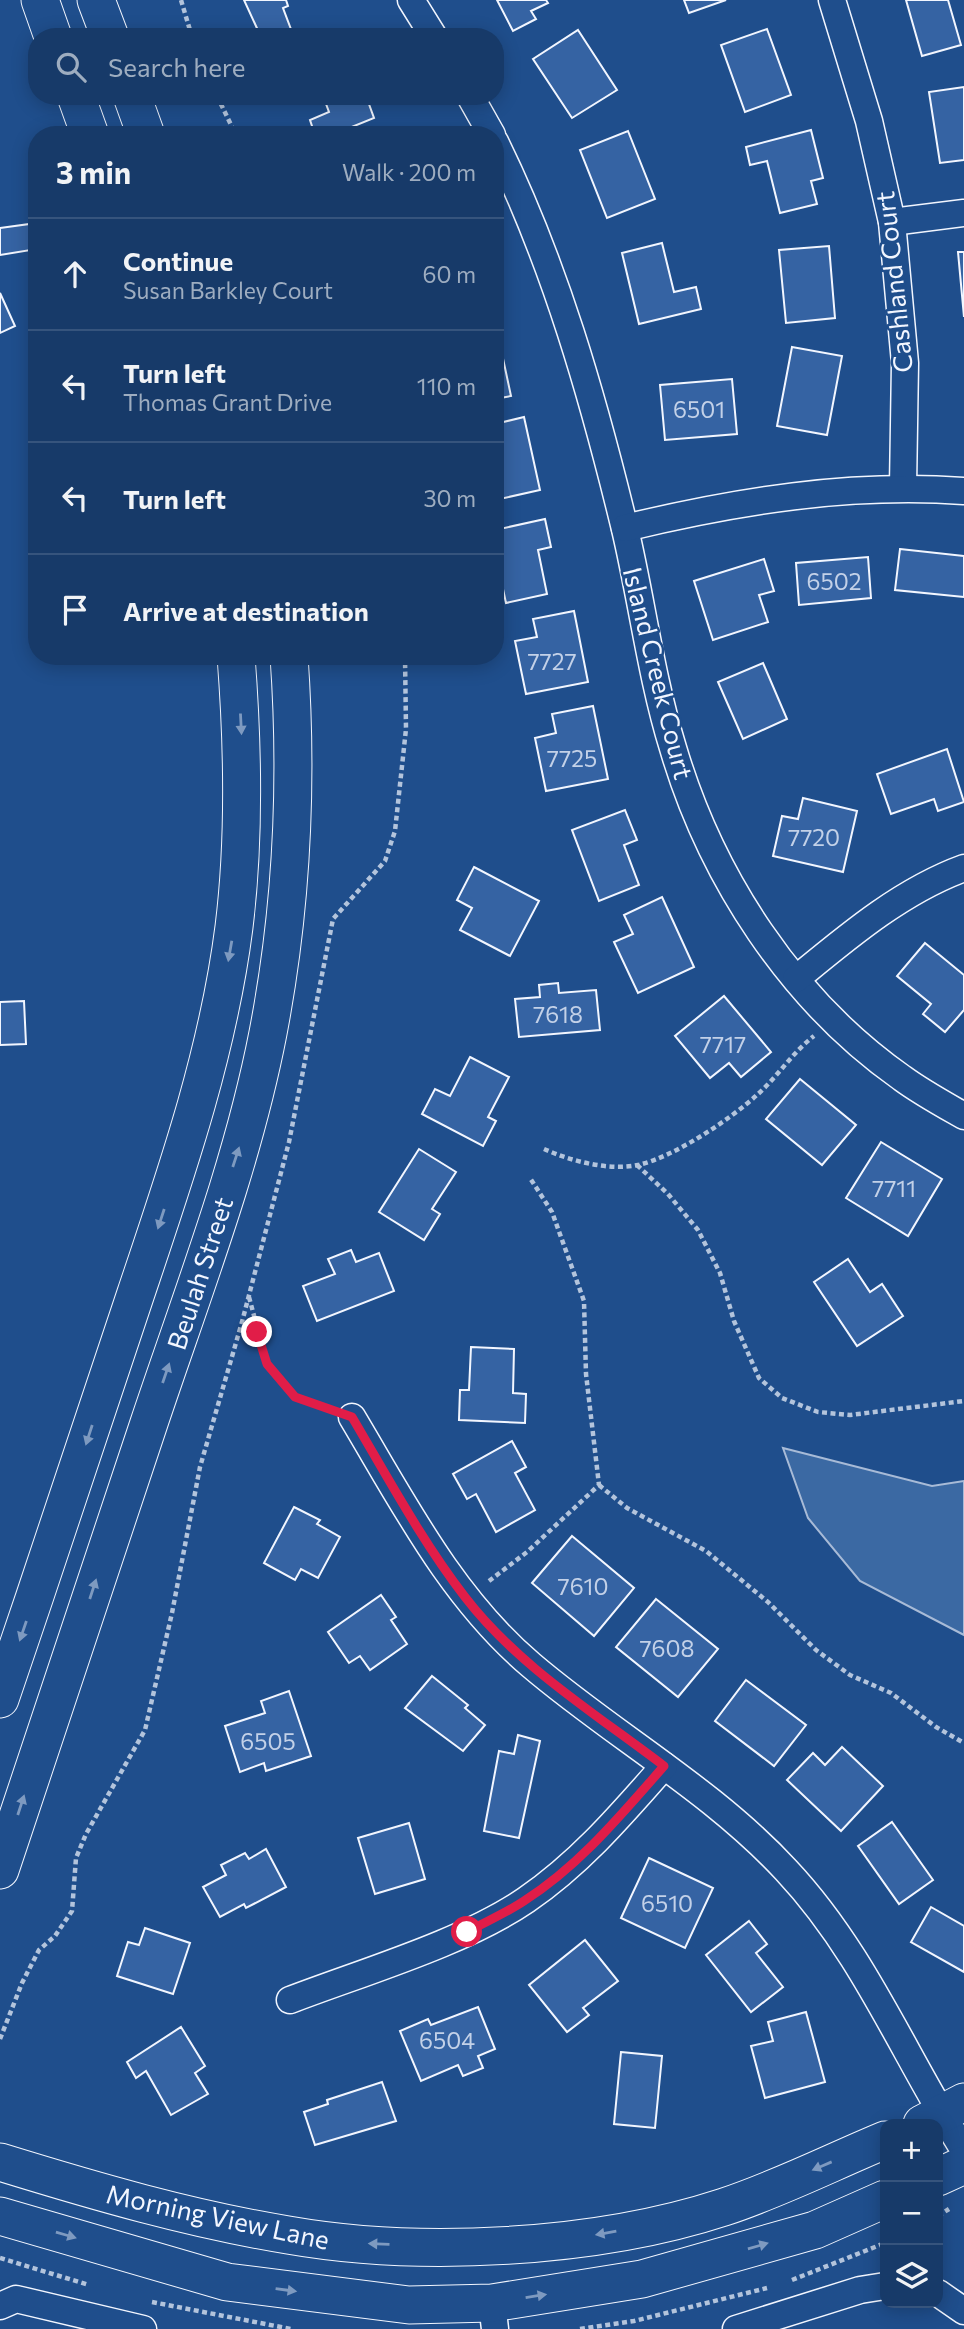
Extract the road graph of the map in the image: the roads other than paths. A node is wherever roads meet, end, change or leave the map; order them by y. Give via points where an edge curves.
1 (40, 0) edge
2 (96, 0) edge
3 (411, 0) edge
4 (832, 0) edge
5 (51, 28) edge
6 (107, 28) edge
7 (428, 28) edge
8 (79, 105) edge
9 (135, 105) edge
10 (475, 105) edge
11 (87, 126) edge
12 (143, 126) edge
13 (487, 126) edge
14 (504, 160) edge
15 (964, 213) edge
16 (892, 222) junction
17 (903, 487) junction
18 (964, 491) edge
19 (625, 528) junction
20 (237, 665) edge
21 (290, 665) edge
22 (964, 868) edge
23 (796, 979) junction
24 (964, 1116) edge
25 (352, 1417) road end
26 (0, 1699) edge
27 (664, 1766) junction
28 (0, 1870) edge
29 (290, 2000) dead end
30 (942, 2114) edge
31 (880, 2142) edge
32 (964, 2150) edge
33 (0, 2162) edge
34 (964, 2165) edge
35 (943, 2174) edge
36 (880, 2201) edge
37 (0, 2216) edge
38 (880, 2287) edge
39 (943, 2297) edge
40 (0, 2306) edge
41 (964, 2311) edge
42 (494, 2316) edge
43 (69, 2322) edge
44 (750, 2327) edge
45 (143, 2329) edge

1 - 5 main road
2 - 6 main road
3 - 7 street
4 - 16 street, Cashland Court via 869,121
8 - 11 main road
9 - 12 main road
10 - 13 street
14 - 19 street, Island Creek Court via 528,209 568,321
15 - 16 street
16 - 17 street, Cashland Court via 905,363
17 - 18 street
17 - 19 street via 795,495
19 - 23 street, Island Creek Court via 672,746 697,820 739,902
20 -> 26 main road, Beulah Street via 242,731 240,833 234,927 215,1028 173,1182
28 -> 21 main road, Beulah Street via 198,1276 244,1132 268,1035 284,938 293,833 295,736
22 - 23 street via 858,928
23 - 24 street, Island Creek Court via 834,1021 902,1078
25 - 27 street via 466,1598 530,1664
27 - 29 street via 597,1842 524,1901 467,1932
27 - 30 street via 752,1835 825,1916 876,1991
30 - 32 street
31 -> 33 main road, Morning View Lane via 712,2210 586,2236 459,2246 363,2244 289,2236 178,2213
34 - 35 main road
42 -> 36 main road, Morning View Lane via 815,2230
37 -> 42 main road, Morning View Lane via 227,2282
38 - 44 street
39 - 41 street
40 - 43 street via 16,2299
43 - 45 street

